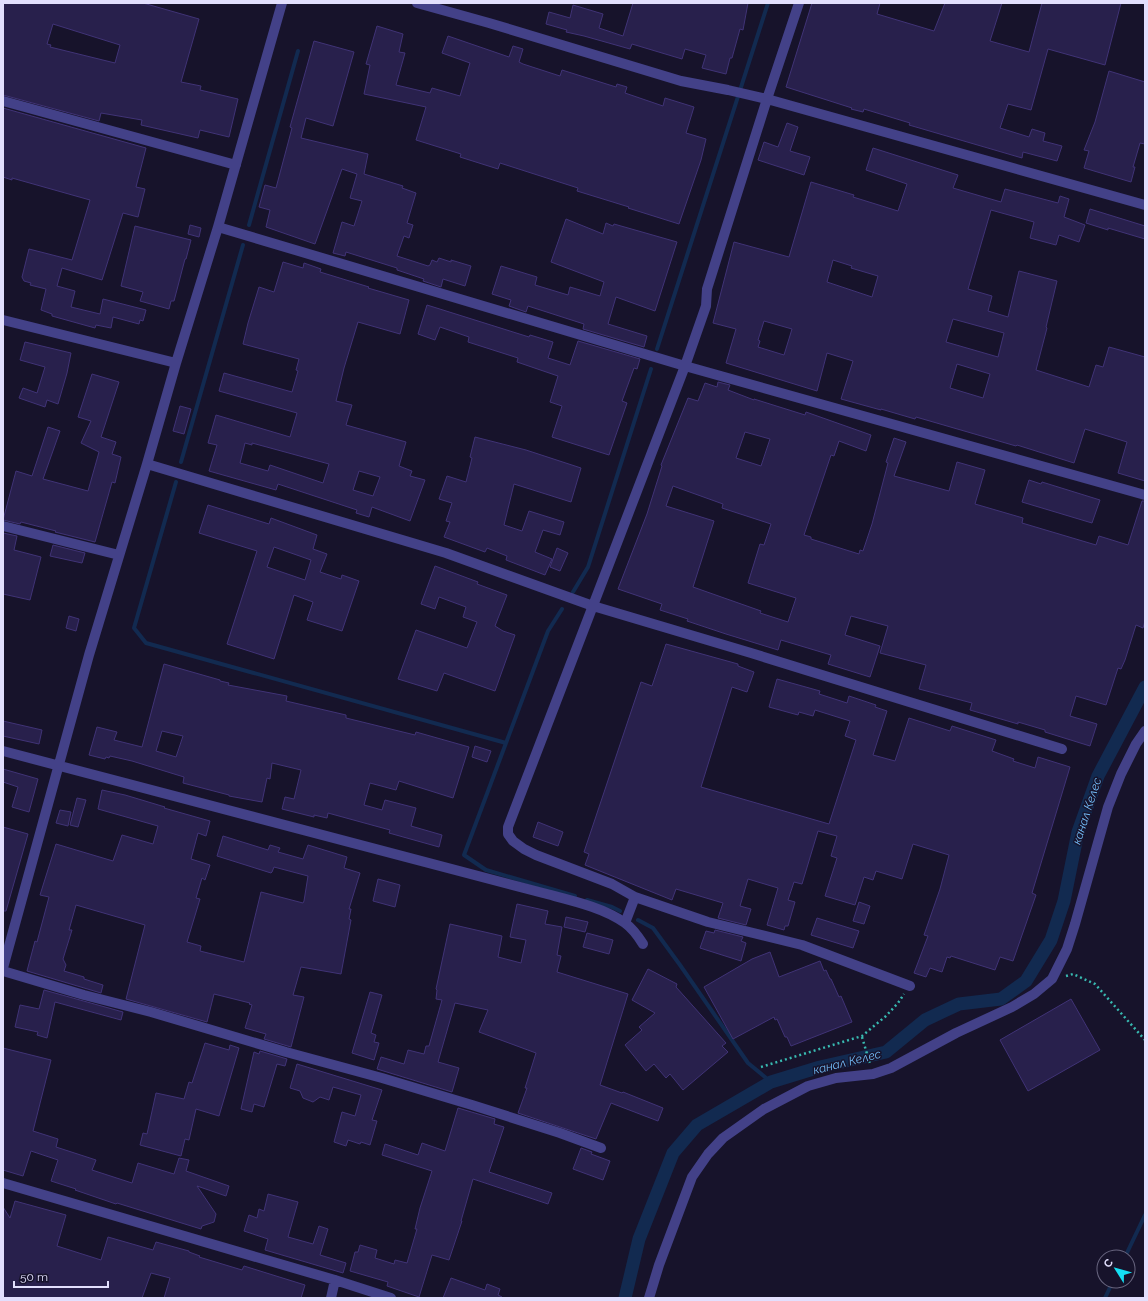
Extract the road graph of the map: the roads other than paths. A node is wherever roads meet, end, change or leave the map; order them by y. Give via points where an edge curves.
1 (282, 3) edge
2 (417, 3) edge
3 (799, 3) edge
4 (767, 99) junction
5 (3, 101) edge
6 (236, 165) junction
7 (1145, 205) edge
8 (218, 227) junction
9 (3, 320) edge
10 (176, 362) junction
11 (685, 366) junction
12 (147, 464) junction
13 (1145, 495) edge
14 (3, 526) edge
15 (119, 555) junction
16 (593, 606) junction
17 (1145, 730) edge
18 (1062, 749) dead end
19 (3, 751) edge
20 (58, 766) junction
21 (635, 897) junction
22 (625, 923) junction
23 (644, 944) dead end
24 (3, 969) edge
25 (910, 986) road end
26 (601, 1148) dead end
27 (3, 1183) edge
28 (335, 1280) junction
29 (331, 1298) edge
30 (391, 1298) edge
31 (649, 1298) edge

1 - 6 street
2 - 4 street via 681,81
3 - 4 street
4 - 7 street
4 - 11 street via 707,290 706,306
5 - 6 street
6 - 8 street
8 - 10 street
8 - 11 street
9 - 10 street
10 - 12 street
11 - 13 street
11 - 16 street
12 - 15 street
12 - 16 street via 446,553
14 - 15 street
15 - 20 street
16 - 18 street
16 - 21 street via 508,827 508,834 513,841 536,856 612,884
17 - 31 street via 1121,774 1108,807 1067,949 1052,979 1012,1007 890,1068 873,1074 836,1078 808,1086 764,1109 723,1138 692,1177
19 - 20 street
20 - 22 street via 544,893 597,908
20 - 24 street
21 - 22 street
21 - 25 street via 708,922 802,945
22 - 23 street
24 - 26 street via 84,995 382,1078
27 - 28 street
28 - 29 street
28 - 30 street

